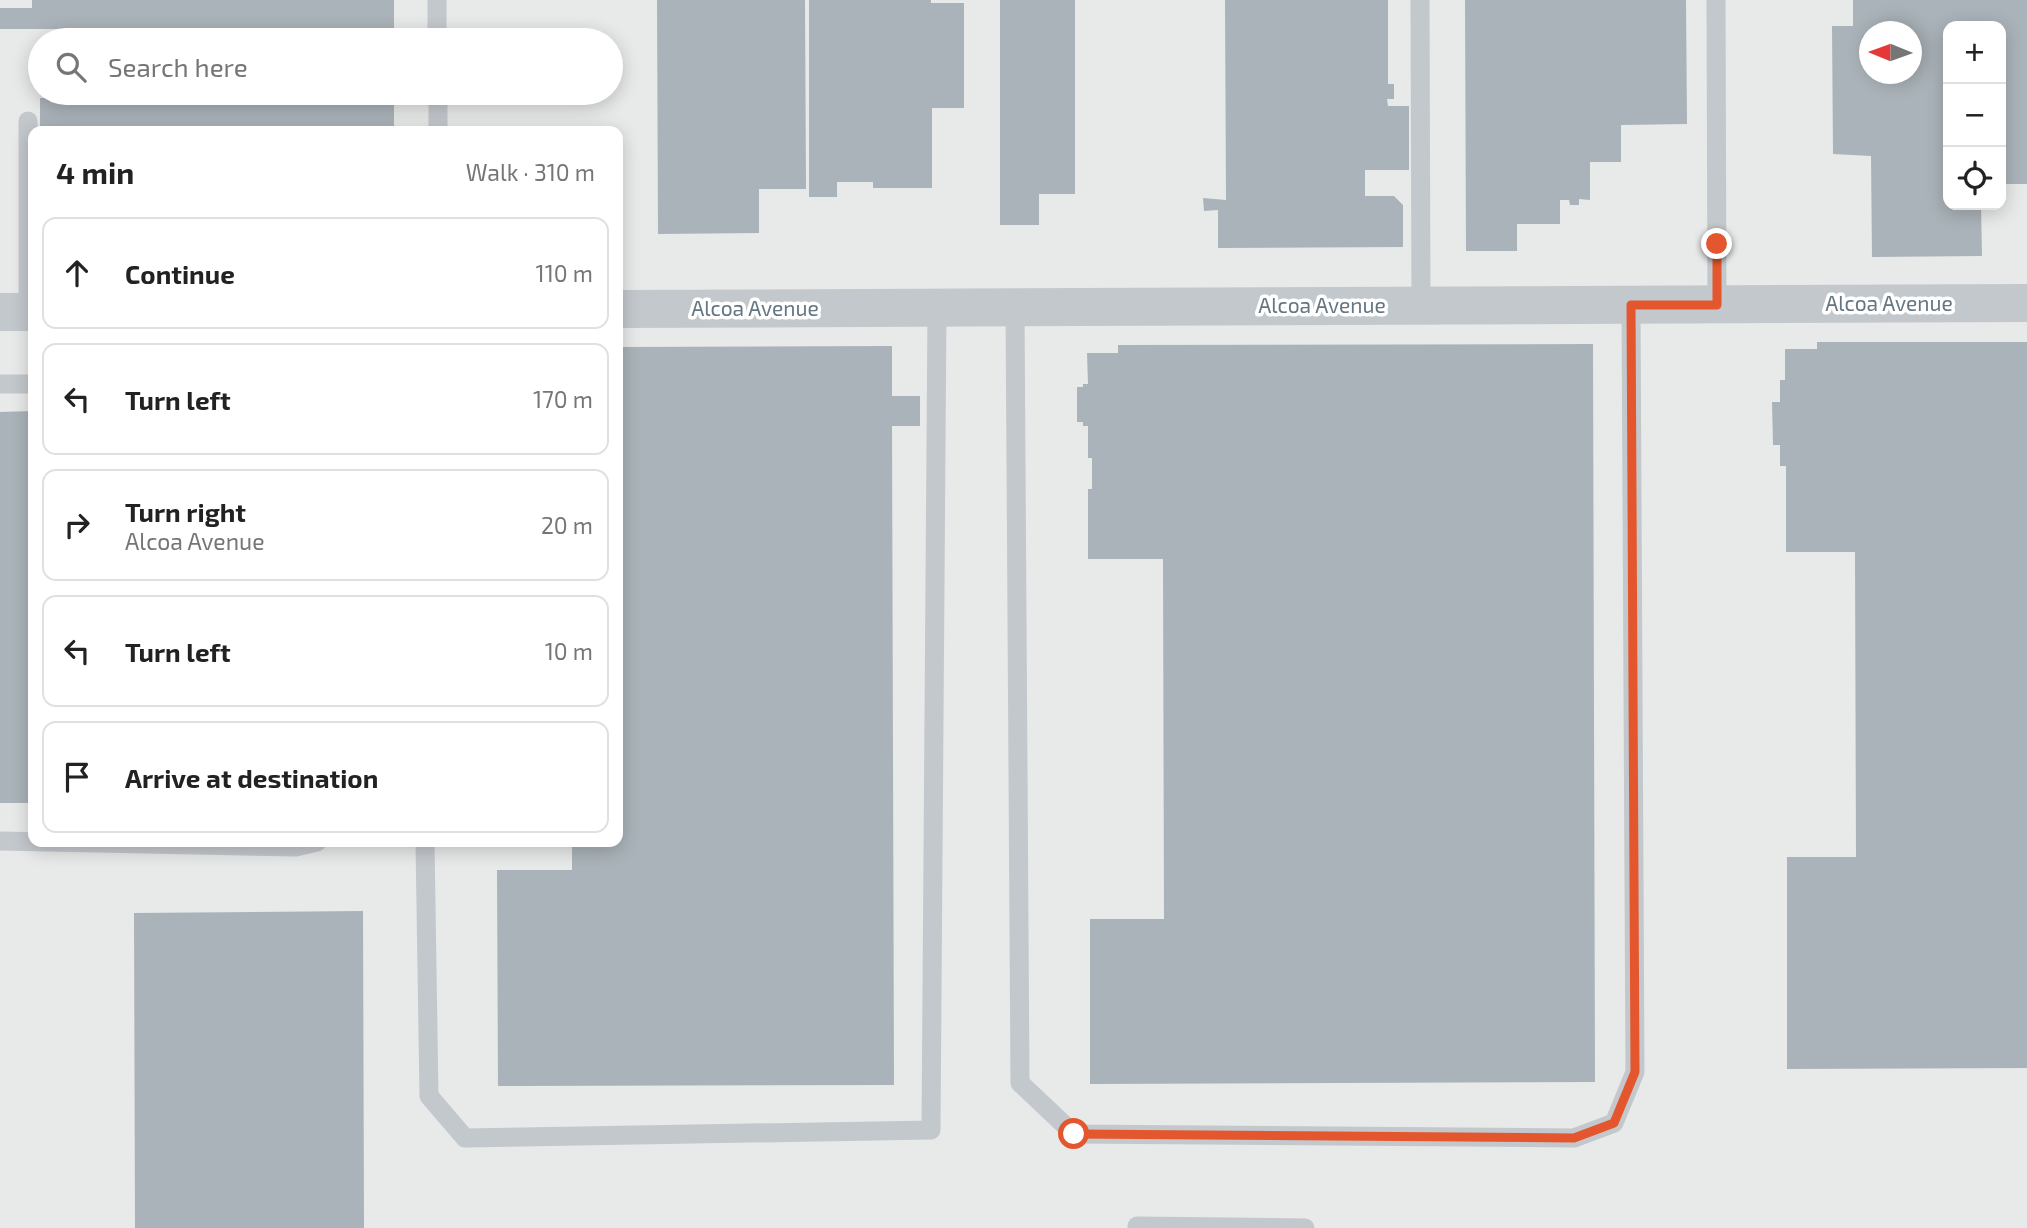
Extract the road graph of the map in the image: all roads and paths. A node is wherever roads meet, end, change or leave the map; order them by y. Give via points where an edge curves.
1 (437, 0) edge
2 (1420, 0) edge
3 (1716, 0) edge
4 (437, 28) edge
5 (438, 105) edge
6 (28, 121) dead end
7 (438, 126) edge
8 (2027, 303) edge
9 (1631, 305) junction
10 (1717, 305) junction
11 (1421, 306) junction
12 (1015, 307) junction
13 (937, 308) junction
14 (623, 309) edge
15 (20, 312) edge
16 (0, 384) edge
17 (28, 384) edge
18 (0, 841) edge
19 (28, 842) edge
20 (425, 847) edge
21 (1137, 1228) edge
22 (1305, 1228) edge

1 - 4 lane
2 - 11 lane
3 - 10 lane
5 - 7 lane
6 - 15 lane
8 - 10 street, Alcoa Avenue
9 - 10 street, Alcoa Avenue
9 - 11 street, Alcoa Avenue
9 - 12 lane via 1635,1072 1614,1123 1574,1138 1074,1134 1020,1083
11 - 12 street, Alcoa Avenue
12 - 13 street, Alcoa Avenue
13 - 14 street, Alcoa Avenue
13 - 20 lane via 931,1130 465,1138 429,1096
16 - 17 lane
18 - 19 lane
21 - 22 lane

